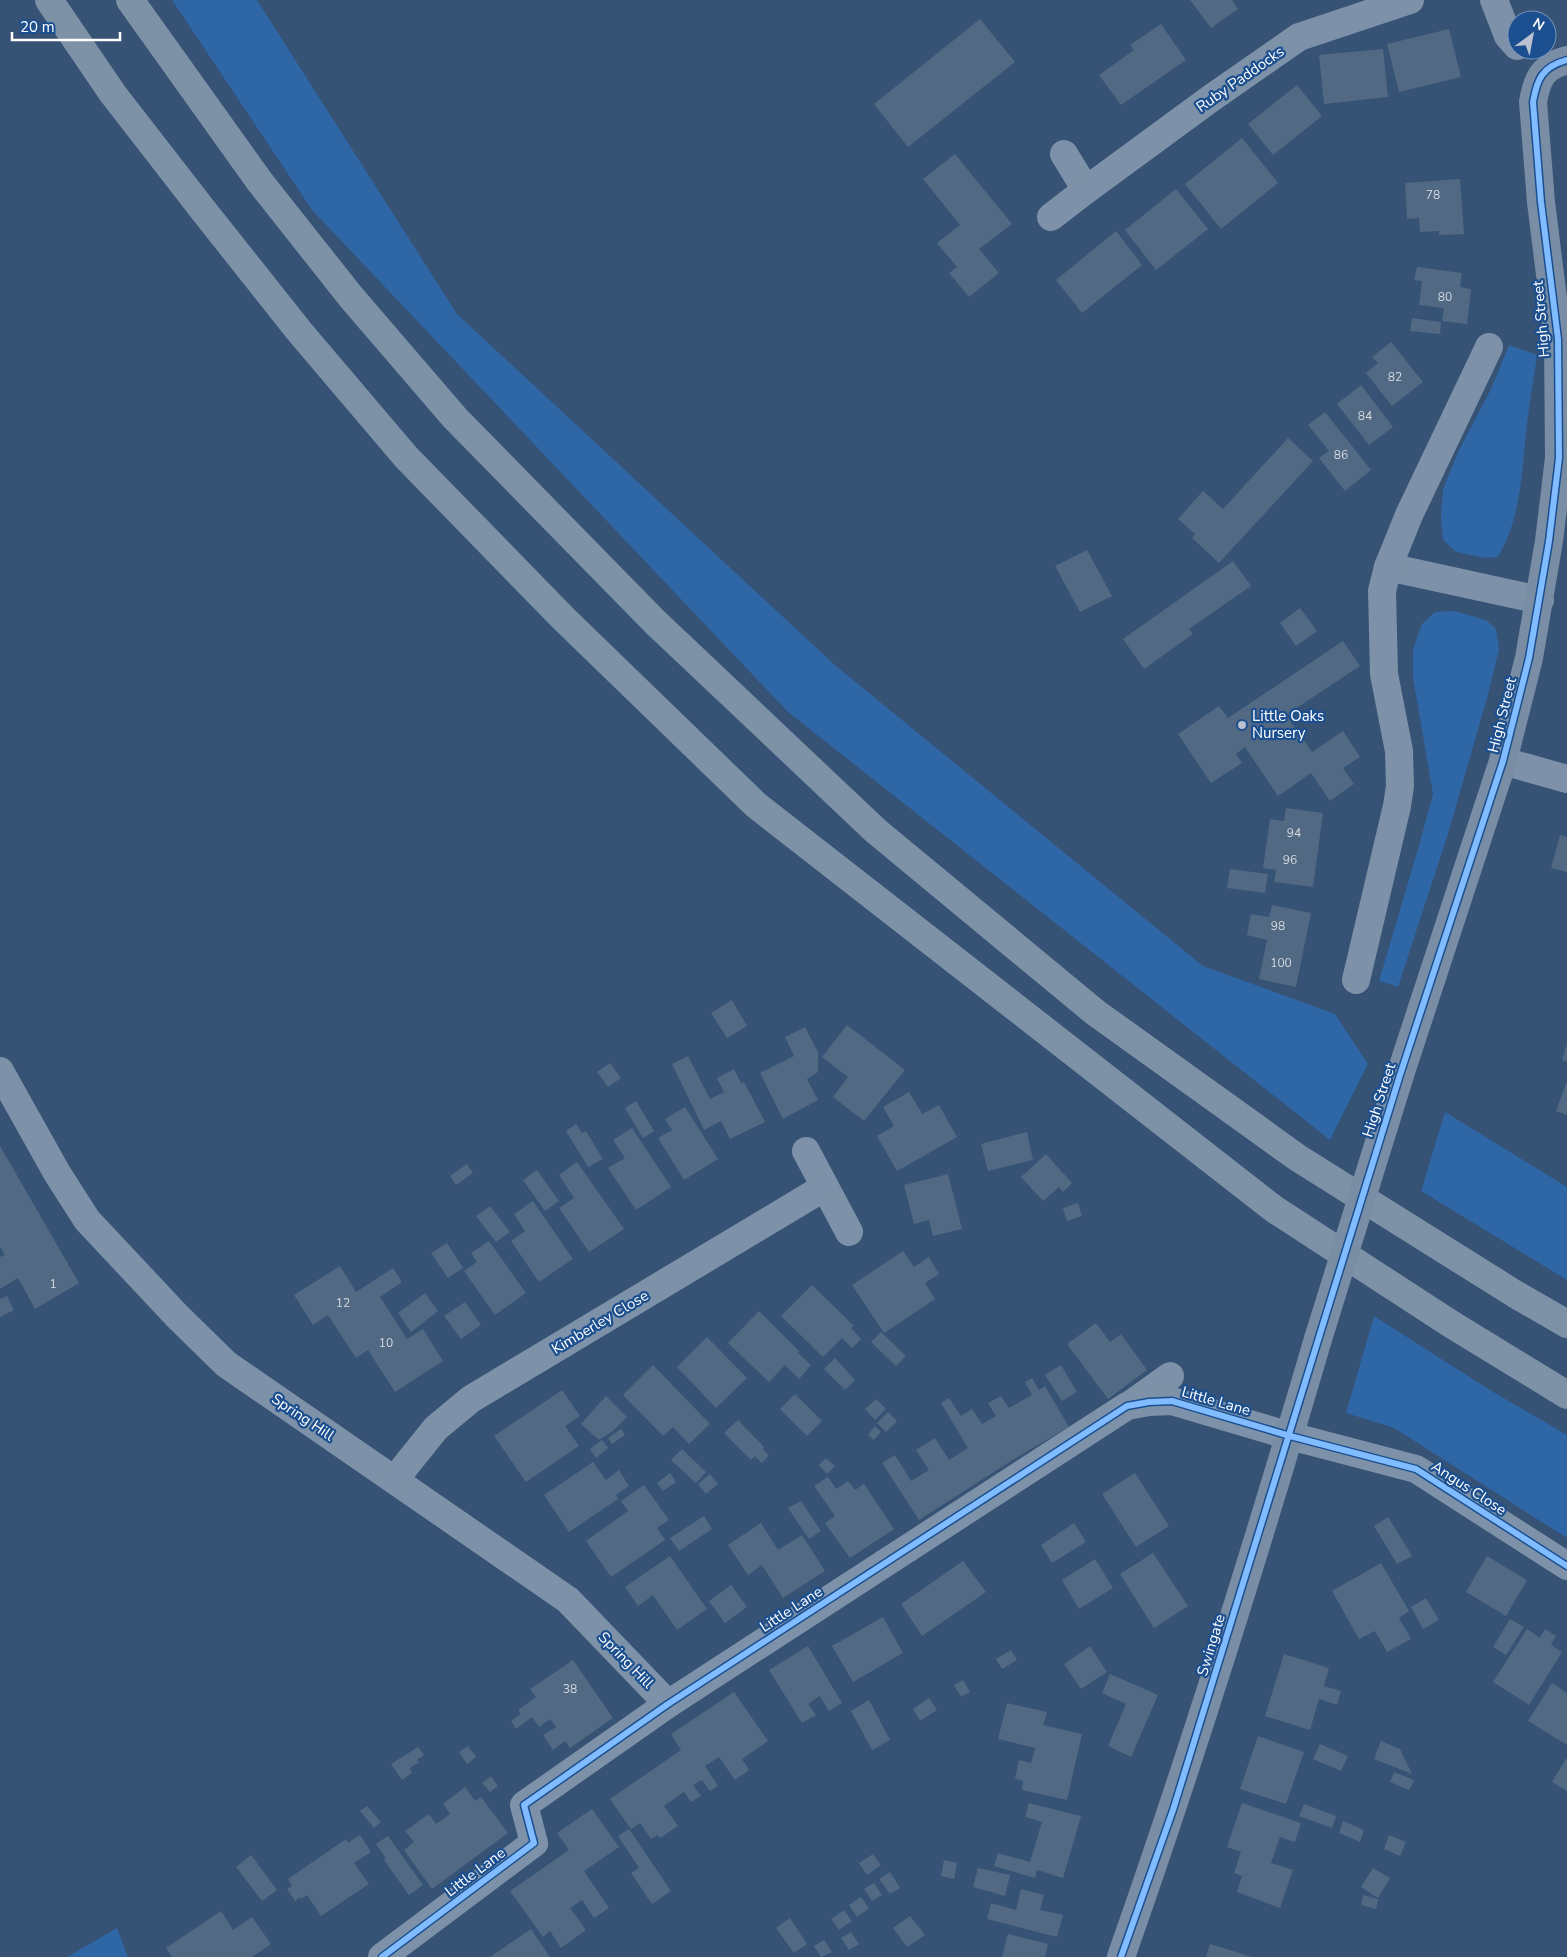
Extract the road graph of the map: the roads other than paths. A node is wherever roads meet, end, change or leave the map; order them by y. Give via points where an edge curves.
1 (49, 0) edge
2 (130, 0) edge
3 (1410, 0) edge
4 (1494, 0) edge
5 (1507, 33) edge
6 (1529, 60) edge
7 (1567, 60) edge
8 (1542, 74) junction
9 (1064, 154) dead end
10 (1086, 190) junction
11 (1051, 217) dead end
12 (1489, 347) dead end
13 (1388, 567) junction
14 (1540, 600) junction
15 (1504, 761) junction
16 (1567, 779) edge
17 (1356, 980) dead end
18 (0, 1070) edge
19 (806, 1151) dead end
20 (825, 1188) junction
21 (848, 1232) dead end
22 (1567, 1324) edge
23 (1318, 1339) joint
24 (1170, 1376) dead end
25 (1567, 1395) edge
26 (1127, 1406) junction
27 (1290, 1436) junction
28 (395, 1480) junction
29 (1567, 1566) edge
30 (668, 1704) junction
31 (382, 1957) edge
32 (1121, 1957) edge

1 - 25 highway via 113,94 203,210 299,331 406,457 564,619 756,805 1274,1208
2 - 22 highway via 260,182 351,297 455,418 655,622 876,831 1096,1013 1290,1152
3 - 10 street, Ruby Paddocks via 1299,37
4 - 5 street
6 - 8 street
7 - 8 street
8 - 14 street, High Street via 1533,102 1558,340 1559,458
9 - 10 street
10 - 11 street, Ruby Paddocks
12 - 13 street
13 - 14 street
13 - 17 street via 1382,590 1384,674 1399,751 1400,786
14 - 15 street, High Street
15 - 16 street
15 - 23 street, High Street, bridge via 1400,1075
18 - 28 street, Spring Hill via 57,1173 88,1220 177,1316 226,1364
19 - 20 street
20 - 21 street
20 - 28 street, Kimberley Close via 471,1399 436,1428
23 - 27 street, Swingate
24 - 26 street, Little Lane
26 - 27 street, Little Lane via 1172,1402
26 - 30 street, Little Lane
27 - 29 street, Angus Close via 1416,1468
27 - 32 street, Swingate via 1173,1810
28 - 30 street, Spring Hill via 568,1600
30 - 31 street, Little Lane via 524,1805 534,1843

